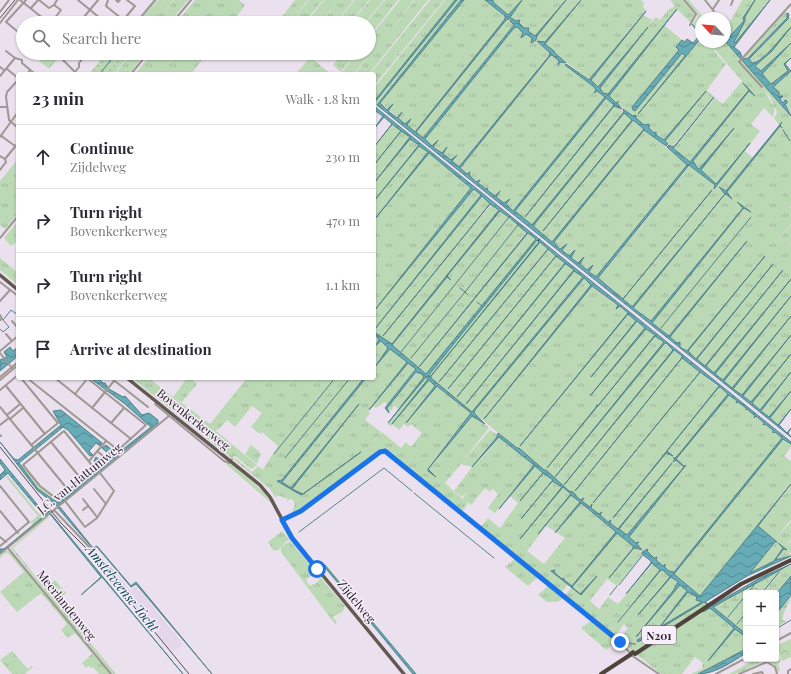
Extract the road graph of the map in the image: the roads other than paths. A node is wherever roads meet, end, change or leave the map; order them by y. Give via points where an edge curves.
1 (10, 0) edge
2 (19, 0) edge
3 (26, 0) edge
4 (38, 0) edge
5 (57, 0) edge
6 (78, 0) edge
7 (98, 0) edge
8 (108, 0) edge
9 (116, 0) edge
10 (120, 0) edge
11 (128, 0) edge
12 (155, 0) edge
13 (191, 0) edge
14 (684, 0) edge
15 (705, 0) edge
16 (719, 0) edge
17 (733, 0) edge
18 (7, 3) junction
19 (23, 3) junction
20 (791, 4) edge
21 (54, 5) junction
22 (731, 5) dead end
23 (12, 7) junction
24 (30, 9) junction
25 (713, 9) junction
26 (90, 10) junction
27 (0, 12) edge
28 (716, 12) edge
29 (38, 16) edge
30 (56, 16) edge
31 (85, 16) edge
32 (97, 16) edge
33 (119, 16) edge
34 (127, 16) edge
35 (142, 16) edge
36 (178, 16) edge
37 (0, 23) edge
38 (690, 25) dead end
39 (16, 31) edge
40 (6, 51) dead end
41 (15, 58) joint
42 (22, 60) edge
43 (63, 60) edge
44 (82, 60) edge
45 (142, 60) edge
46 (0, 67) edge
47 (6, 70) junction
48 (30, 70) joint
49 (32, 72) edge
50 (75, 72) edge
51 (75, 72) edge
52 (133, 72) edge
53 (0, 76) edge
54 (16, 78) edge
55 (16, 81) edge
56 (762, 87) dead end
57 (0, 107) edge
58 (7, 107) junction
59 (16, 115) edge
60 (11, 123) junction
61 (16, 127) edge
62 (0, 136) edge
63 (15, 146) joint
64 (0, 156) edge
65 (5, 159) junction
66 (0, 170) edge
67 (16, 218) edge
68 (0, 238) edge
69 (0, 277) edge
70 (0, 282) edge
71 (16, 288) edge
72 (10, 290) junction
73 (16, 294) edge
74 (0, 301) edge
75 (0, 315) edge
76 (0, 320) edge
77 (12, 321) dead end
78 (16, 326) edge
79 (6, 334) dead end
80 (16, 338) edge
81 (12, 341) junction
82 (0, 352) edge
83 (16, 365) edge
84 (12, 368) junction
85 (0, 378) edge
86 (16, 378) edge
87 (24, 380) edge
88 (30, 380) edge
89 (60, 380) edge
90 (86, 380) edge
91 (90, 380) edge
92 (114, 380) joint
93 (130, 380) edge
94 (6, 386) junction
95 (0, 390) edge
96 (105, 392) junction
97 (75, 394) junction
98 (20, 404) junction
99 (155, 404) dead end
100 (0, 407) edge
101 (148, 407) dead end
102 (23, 408) junction
103 (92, 408) junction
104 (124, 408) junction
105 (7, 415) junction
106 (169, 416) junction
107 (9, 418) junction
108 (111, 423) junction
109 (0, 425) edge
110 (45, 434) junction
111 (131, 439) junction
112 (106, 441) junction
113 (51, 442) junction
114 (32, 446) junction
115 (97, 451) junction
116 (36, 452) junction
117 (103, 456) dead end
118 (231, 460) junction
119 (89, 461) junction
120 (100, 473) junction
121 (82, 480) junction
122 (0, 486) edge
123 (94, 489) dead end
124 (69, 490) junction
125 (83, 499) dead end
126 (65, 501) junction
127 (106, 504) junction
128 (88, 506) junction
129 (54, 510) junction
130 (82, 510) dead end
131 (0, 512) edge
132 (97, 518) junction
133 (282, 520) junction
134 (18, 533) junction
135 (0, 537) edge
136 (6, 542) junction
137 (0, 546) edge
138 (8, 548) junction
139 (0, 554) edge
140 (791, 560) edge
141 (115, 574) dead end
142 (791, 633) edge
143 (779, 640) edge
144 (620, 642) junction
145 (635, 644) dead end
146 (632, 654) junction
147 (743, 660) edge
148 (750, 669) junction
149 (791, 669) edge
150 (112, 674) edge
151 (404, 674) edge
152 (601, 674) edge
153 (605, 674) edge
154 (659, 674) edge
155 (716, 674) edge
156 (739, 674) edge
157 (753, 674) edge
158 (763, 674) edge
159 (777, 674) edge
160 (788, 674) edge

1 - 18 street
2 - 19 street
2 - 23 street
3 - 19 street
4 - 21 street via 50,8
4 - 24 street
5 - 21 street
6 - 26 street
7 - 26 street
8 - 33 street via 106,6
9 - 10 street
11 - 34 street via 135,6
12 - 35 street
13 - 36 street
14 - 38 street via 696,14
15 - 25 street
16 - 25 street
17 - 22 street
18 - 23 street
18 - 27 street
19 - 24 street
19 - 39 street via 6,23
20 - 56 street via 739,62
21 - 30 street via 61,10
23 - 37 street
24 - 29 street
25 - 28 street
26 - 31 street
26 - 32 street
40 - 41 street
41 - 47 street
42 - 48 street
43 - 50 street
44 - 51 street
45 - 52 street
46 - 47 street
47 - 53 street
47 - 54 street
48 - 49 street
55 - 58 street via 7,92
57 - 58 street
58 - 60 street
59 - 60 street
60 - 61 street
60 - 62 street
62 - 63 street
63 - 65 street
64 - 65 street
65 - 66 street via 6,162
67 - 68 street
69 - 71 main road
70 - 72 street
72 - 73 street
72 - 74 street
75 - 76 street
77 - 78 street
79 - 81 street
80 - 81 street
81 - 82 street
82 - 84 street
83 - 84 street
84 - 85 street
86 - 94 street
87 - 110 street via 58,423
88 - 112 street
89 - 97 street
90 - 97 street
91 - 96 street
92 - 96 street
92 - 101 street
93 - 118 main road, Bovenkerkerweg
94 - 95 street
94 - 98 street
96 - 103 street
96 - 104 street
97 - 103 street
98 - 102 street
98 - 105 street
99 - 106 street, Bovenkerkerweg
100 - 105 street
102 - 107 street
102 - 110 street
103 - 108 street
104 - 108 street
104 - 111 street via 146,426
105 - 107 street
106 - 118 street, Bovenkerkerweg via 224,461 229,463
106 - 120 street, J.C. van Hattumweg
107 - 109 street
107 - 114 street
108 - 111 street
110 - 114 street
111 - 112 street via 118,450
112 - 115 street
113 - 116 street
113 - 119 street via 64,431
113 - 121 street
114 - 116 street
115 - 117 street
115 - 119 street
116 - 124 street
116 - 124 street via 23,465 40,486 58,499
118 - 133 main road, Bovenkerkerweg via 266,492
119 - 121 street via 95,469
120 - 126 street, J.C. van Hattumweg
120 - 127 street via 114,491
121 - 124 street
122 - 134 street via 29,522
123 - 127 street
125 - 128 street
126 - 129 street, J.C. van Hattumweg
126 - 132 street via 85,527
127 - 132 street
128 - 130 street
128 - 132 street
129 - 138 street, J.C. van Hattumweg
129 - 141 street
131 - 134 street
133 - 144 street via 301,511 380,452 385,451
133 - 151 main road, Zijdelweg via 292,538
134 - 136 street
135 - 136 street
136 - 137 street
138 - 139 street, J.C. van Hattumweg
138 - 150 street, Meerlandenweg
140 - 146 highway, N201 via 741,584
142 - 143 street
144 - 145 street
144 - 154 street via 634,657
146 - 152 highway, N201
146 - 153 highway, N201
147 - 155 street
148 - 156 street
148 - 157 street
148 - 159 street via 767,662 775,667
149 - 160 street
157 - 158 street

